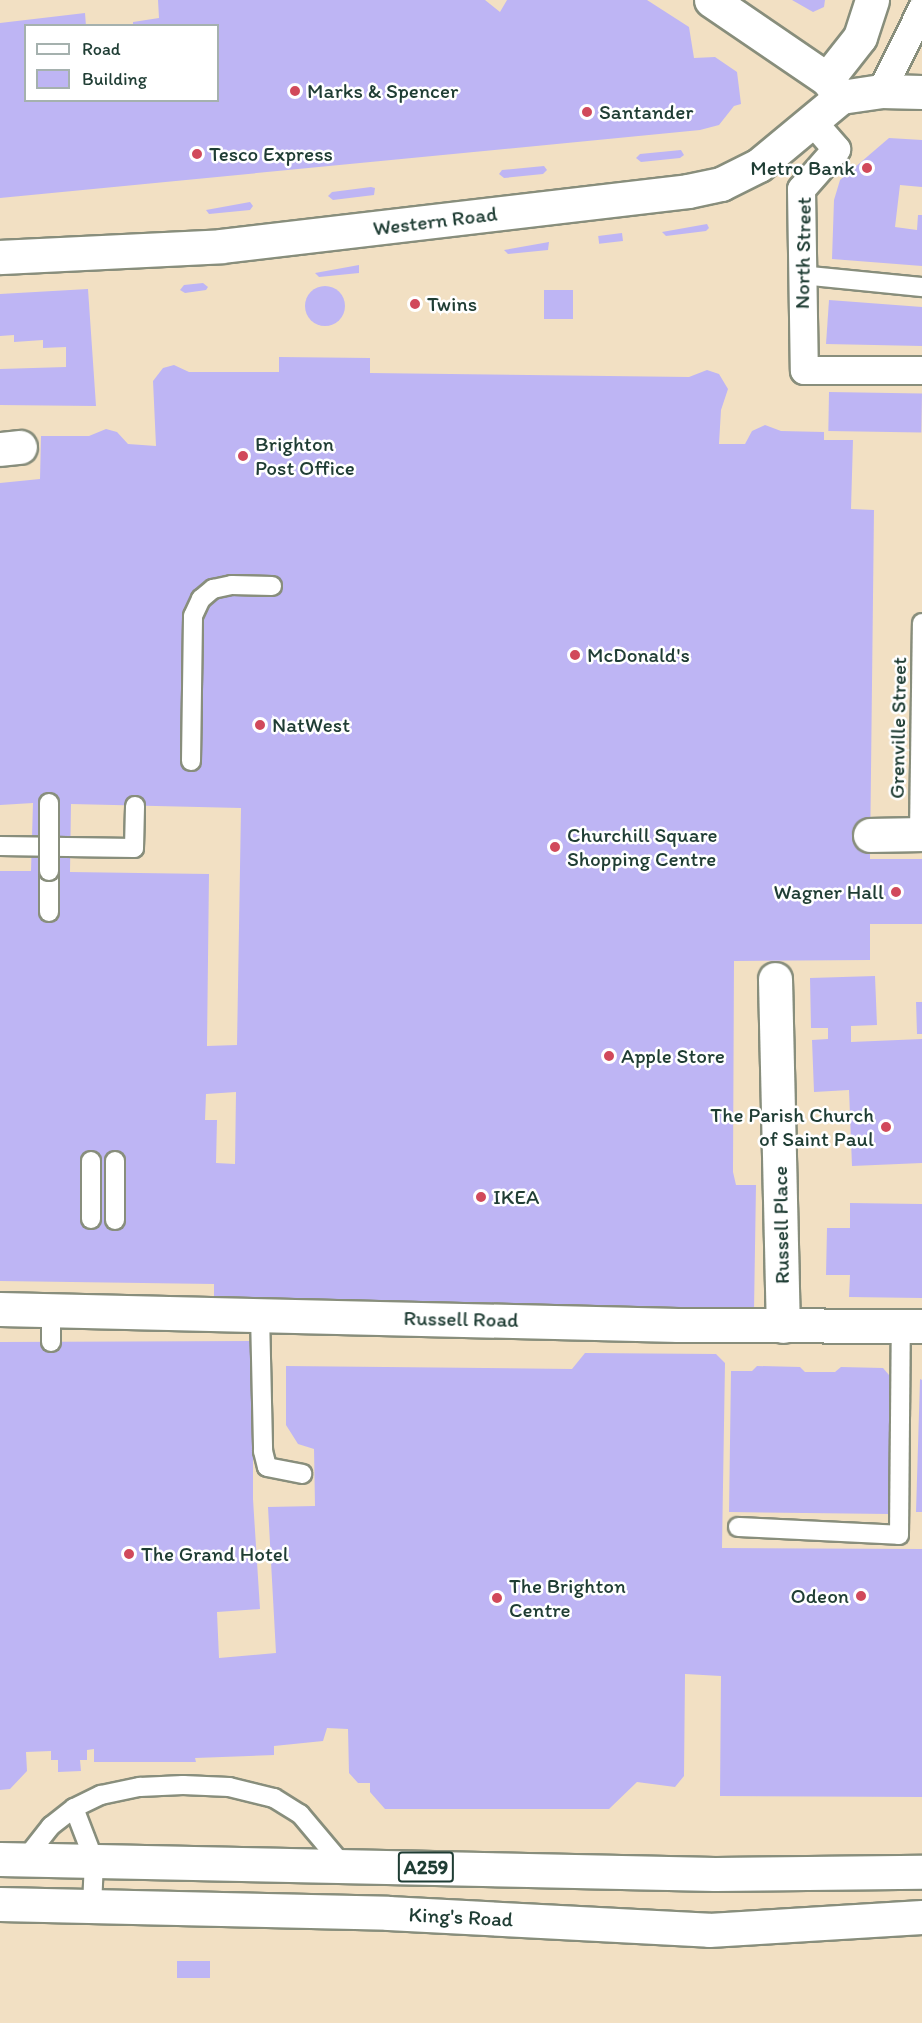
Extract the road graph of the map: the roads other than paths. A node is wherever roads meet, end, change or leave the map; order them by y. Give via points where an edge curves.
1 (711, 0) edge
2 (872, 0) edge
3 (922, 8) edge
4 (834, 88) junction
5 (881, 91) junction
6 (922, 92) edge
7 (812, 121) junction
8 (0, 257) edge
9 (801, 275) junction
10 (922, 287) edge
11 (922, 370) edge
12 (272, 586) dead end
13 (922, 623) edge
14 (191, 761) dead end
15 (49, 803) dead end
16 (135, 806) dead end
17 (920, 834) edge
18 (870, 835) dead end
19 (0, 846) edge
20 (49, 912) dead end
21 (775, 979) dead end
22 (90, 1161) dead end
23 (115, 1161) dead end
24 (91, 1219) dead end
25 (115, 1220) dead end
26 (51, 1307) junction
27 (0, 1309) edge
28 (261, 1314) junction
29 (783, 1326) junction
30 (911, 1326) edge
31 (51, 1342) dead end
32 (302, 1474) dead end
33 (738, 1527) dead end
34 (74, 1808) junction
35 (13, 1859) edge
36 (94, 1860) junction
37 (343, 1866) junction
38 (922, 1872) edge
39 (0, 1904) edge
40 (92, 1907) junction
41 (922, 1917) edge

1 - 4 street
2 - 4 street, Western Road via 860,37
3 - 5 street
4 - 5 street
4 - 7 street, Western Road
5 - 6 street
7 - 8 street, Western Road via 750,171 720,184 688,191 200,248
7 - 9 street, North Street via 836,149 801,189
9 - 10 lane
9 - 11 street, North Street via 804,370
12 - 14 lane via 232,585 213,589 201,599 193,616
13 - 17 lane, Grenville Street
15 - 20 lane, bridge
16 - 19 lane via 134,848
17 - 18 street
21 - 29 street, Russell Place
22 - 24 lane
23 - 25 lane
26 - 27 street, Russell Road
26 - 28 street, Russell Road
26 - 31 lane
28 - 29 street, Russell Road
28 - 32 lane via 263,1451 267,1467
29 - 30 street, Russell Road
30 - 33 lane via 899,1535
34 - 35 lane
34 - 36 lane
34 - 37 lane via 101,1795 140,1787 229,1787 274,1798 300,1814
35 - 36 street, A259
36 - 37 street, A259
36 - 40 lane
37 - 38 street, A259 via 715,1874
39 - 40 street, King's Road / A259
40 - 41 street, King's Road / A259 via 388,1913 709,1930

